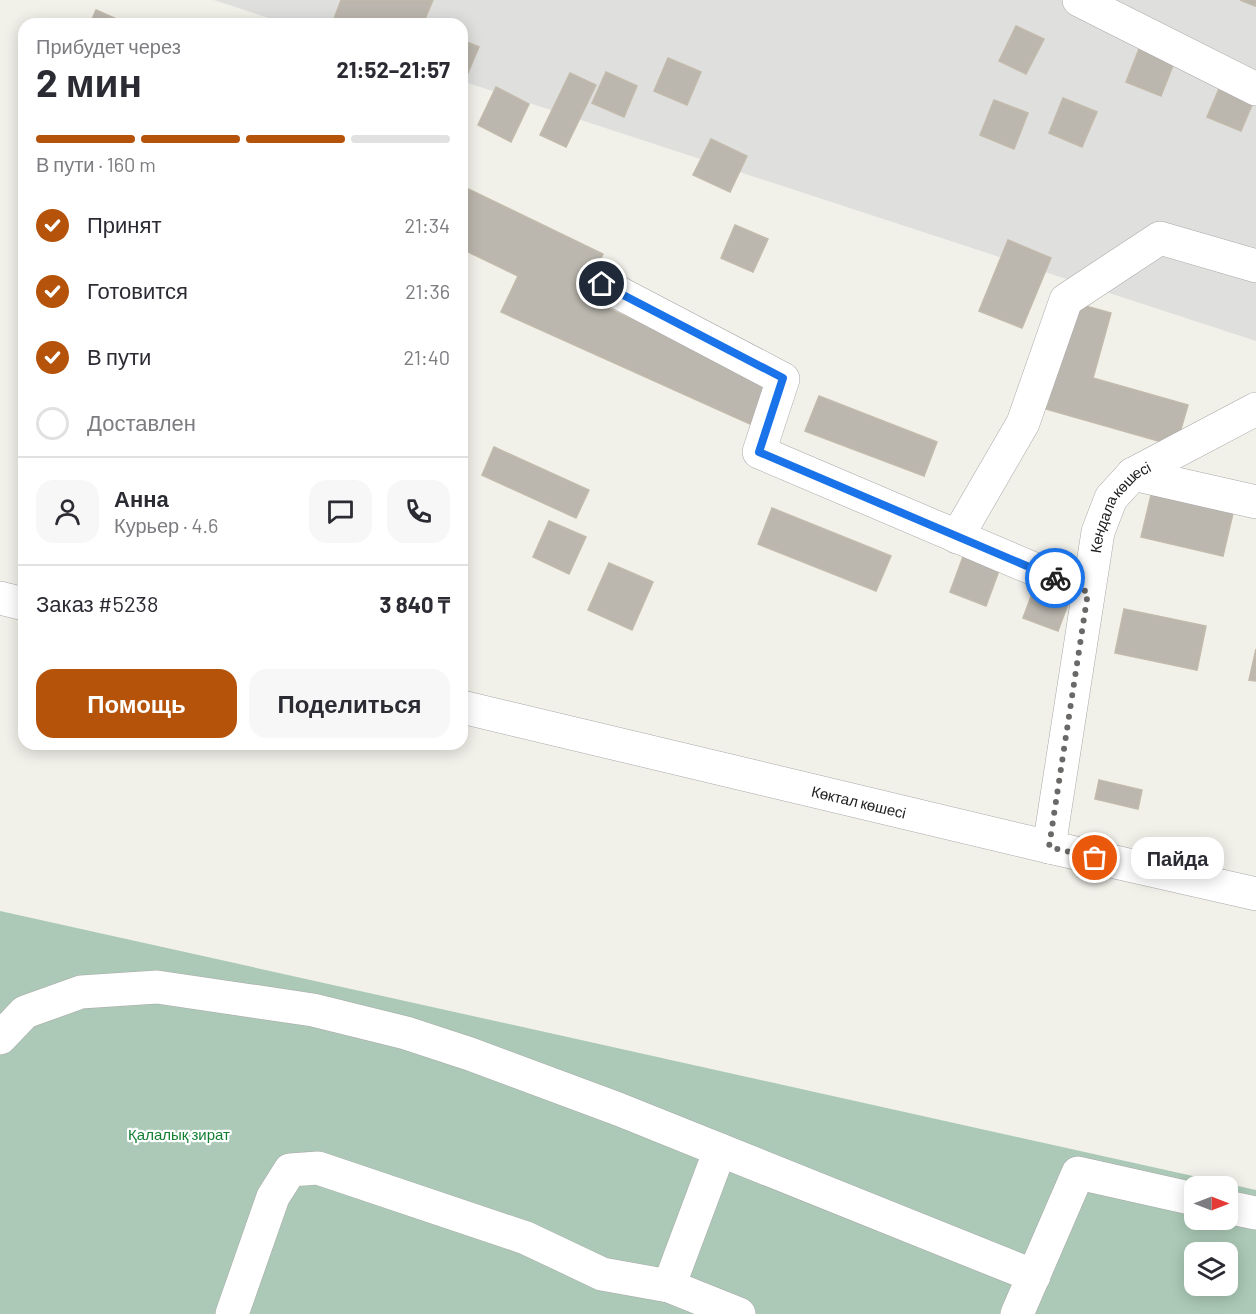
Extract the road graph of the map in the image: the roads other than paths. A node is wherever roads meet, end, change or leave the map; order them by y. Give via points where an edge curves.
1 (1079, 0) edge
2 (1256, 89) edge
3 (1256, 266) edge
4 (602, 284) dead end
5 (1256, 409) edge
6 (1133, 474) junction
7 (1256, 502) edge
8 (957, 537) junction
9 (1088, 592) junction
10 (0, 598) edge
11 (18, 602) edge
12 (468, 708) edge
13 (1049, 847) junction
14 (1256, 894) edge
15 (0, 1038) edge
16 (720, 1150) junction
17 (1184, 1197) edge
18 (1238, 1210) edge
19 (1256, 1214) edge
20 (1034, 1276) junction
21 (669, 1286) junction
22 (232, 1314) edge
23 (739, 1314) edge
24 (1017, 1314) edge

1 - 2 street
3 - 8 street via 1160,238 1066,300 1023,423
4 - 8 street via 783,378 759,452
5 - 6 street, Кендала көшесі
6 - 7 street
6 - 9 street, Кендала көшесі via 1111,498 1098,532
8 - 9 street
9 - 13 street, Кендала көшесі
10 - 11 street
12 - 13 street, Көктал көшесі
13 - 14 street, Көктал көшесі
15 - 16 street via 25,1012 81,992 158,987 313,1010 470,1054
16 - 20 street
16 - 21 street
17 - 20 street via 1078,1173
18 - 19 street
20 - 24 street
21 - 22 street via 602,1274 526,1238 318,1168 290,1170 273,1197
21 - 23 street

